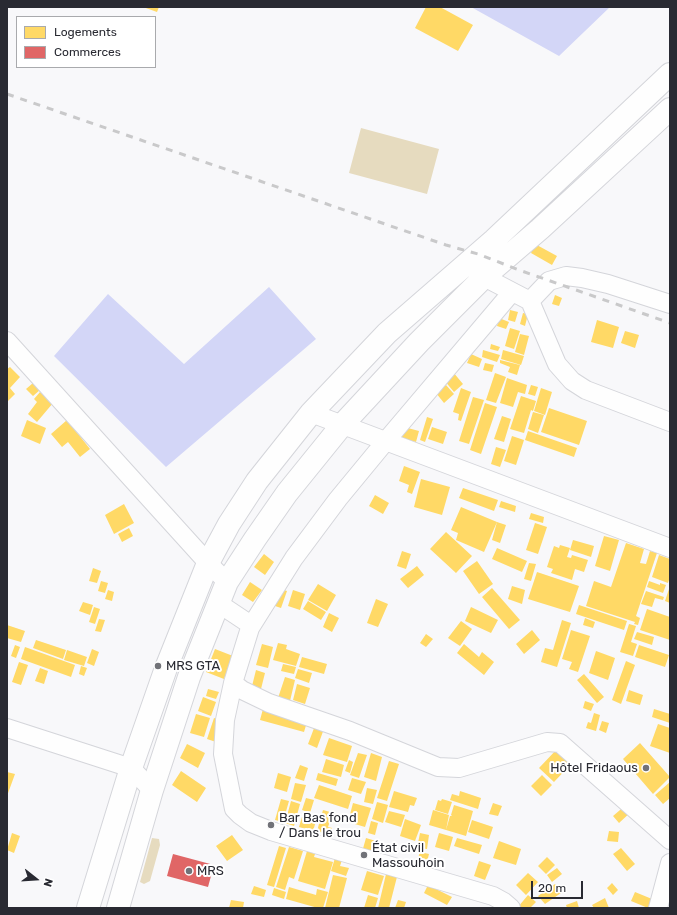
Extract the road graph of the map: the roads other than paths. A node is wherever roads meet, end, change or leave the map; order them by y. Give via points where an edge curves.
1 (670, 74) edge
2 (670, 109) edge
3 (475, 270) junction
4 (512, 292) junction
5 (530, 301) junction
6 (670, 304) edge
7 (7, 341) edge
8 (311, 413) junction
9 (670, 422) edge
10 (342, 425) junction
11 (385, 442) junction
12 (670, 548) edge
13 (208, 563) junction
14 (227, 582) junction
15 (218, 603) junction
16 (250, 628) junction
17 (234, 683) junction
18 (7, 728) edge
19 (131, 768) junction
20 (152, 790) junction
21 (670, 840) edge
22 (670, 863) edge
23 (88, 908) edge
24 (118, 908) edge
25 (510, 908) edge
26 (658, 908) edge

1 - 3 main road
2 - 3 main road via 540,229
3 - 4 street
3 - 8 main road via 387,333
3 - 10 main road via 419,342
4 - 5 street
4 - 11 street
5 - 6 street via 549,281 566,276 608,284
5 - 9 street via 557,364 572,381 586,390
7 - 13 street
8 - 10 street
8 - 13 main road via 257,481
10 - 11 street
10 - 14 main road via 287,493
11 - 12 street
11 - 16 street via 294,558
13 - 14 street
13 - 19 main road via 166,668
14 - 15 main road
15 - 16 street via 248,623
15 - 20 main road via 189,676
16 - 17 street
17 - 21 street via 242,690 269,703 350,731 438,767 459,768 547,742 560,743
17 - 25 street via 225,720 223,754 234,809 240,815 251,823 271,831 493,896
18 - 19 street
19 - 20 street
19 - 23 main road
20 - 24 main road
22 - 26 street

